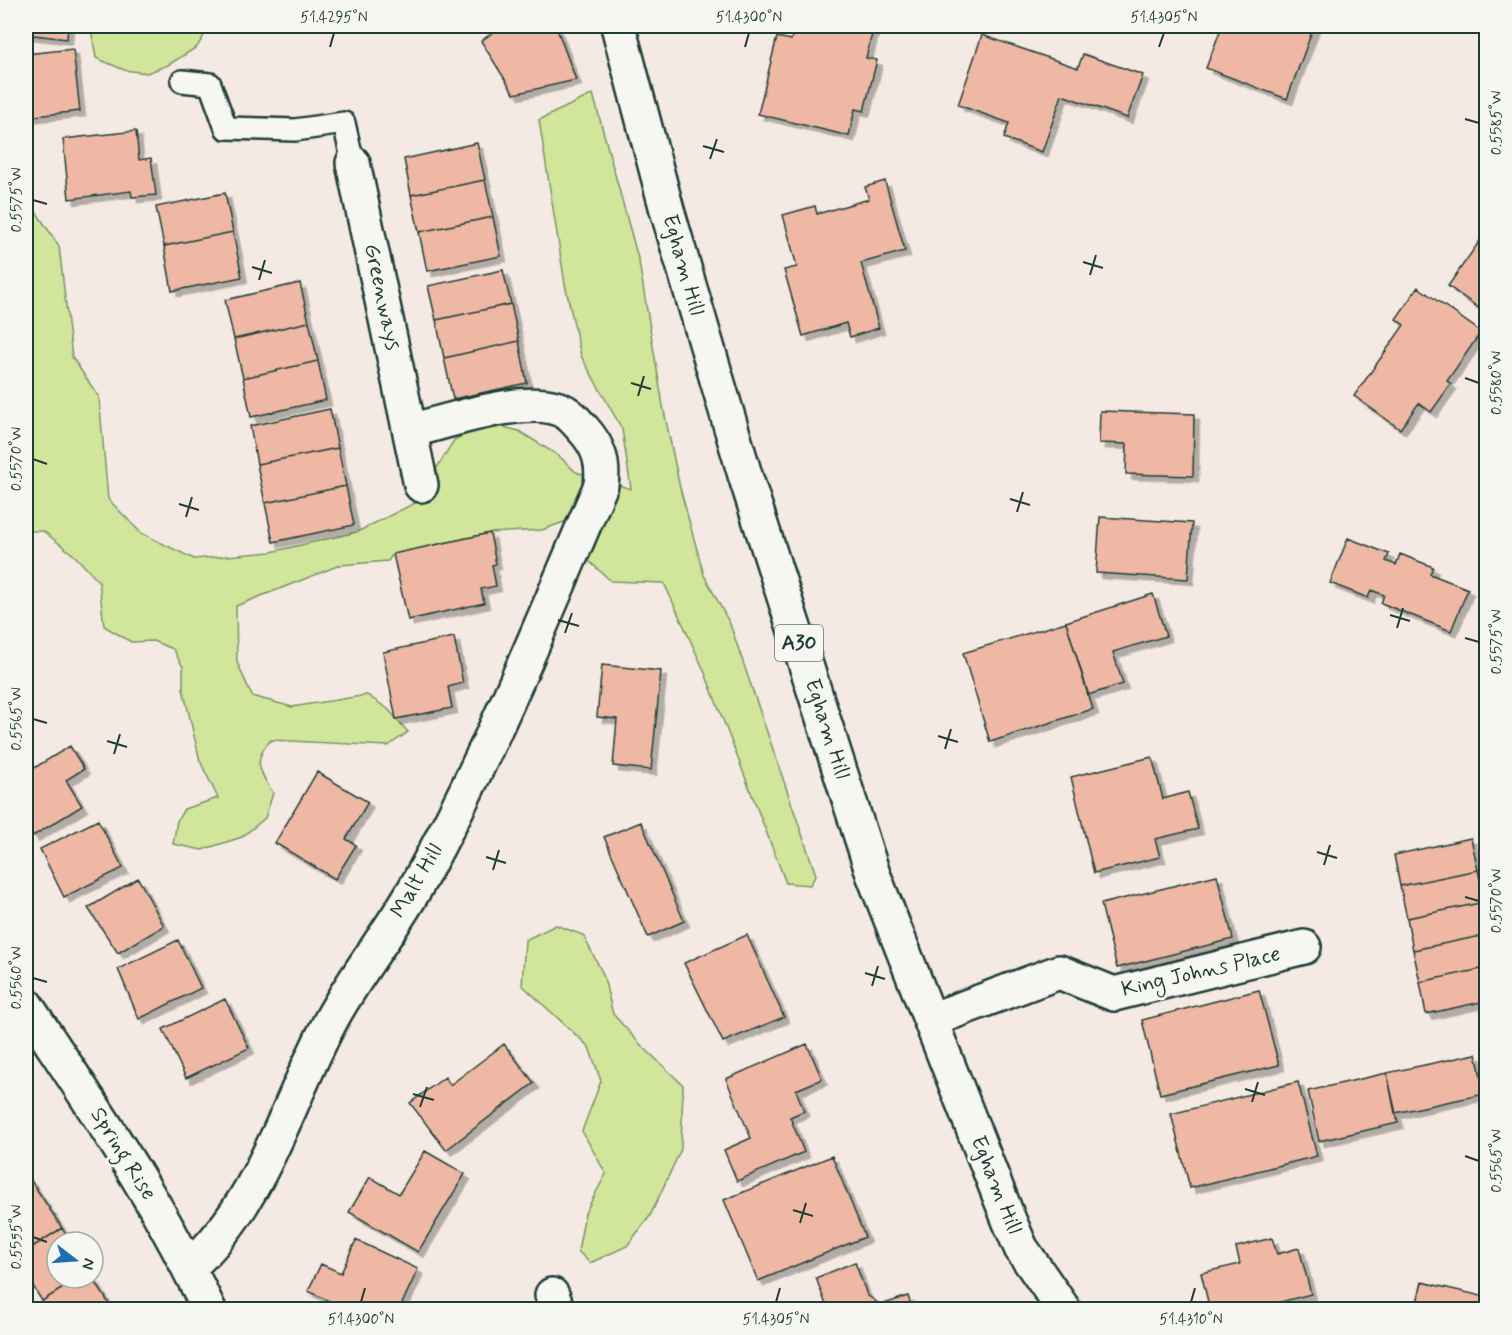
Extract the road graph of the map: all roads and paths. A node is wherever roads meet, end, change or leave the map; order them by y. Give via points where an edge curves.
1 (623, 28) edge
2 (182, 81) dead end
3 (353, 163) joint
4 (410, 431) junction
5 (421, 485) dead end
6 (1304, 947) dead end
7 (26, 1005) edge
8 (931, 1020) junction
9 (1021, 1248) junction
10 (189, 1267) junction
11 (208, 1310) edge
12 (1034, 1310) edge
13 (1064, 1310) edge

1 - 8 street, Egham Hill / A30 via 667,210 745,475 873,874
2 - 3 lane via 210,84 225,128 295,130 344,123
3 - 4 street, Greenways
4 - 5 street, Greenways
4 - 10 street, Malt Hill via 507,406 537,405 567,412 600,454 601,486 480,767 421,879 331,1021 246,1201 222,1234
6 - 8 street, King Johns Place via 1114,994 1059,972
7 - 10 street, Spring Rise via 126,1156
8 - 9 street, Egham Hill / A30
9 - 12 street, Egham Hill / A30
9 - 13 street, Egham Hill / A30
10 - 11 street, Spring Rise

